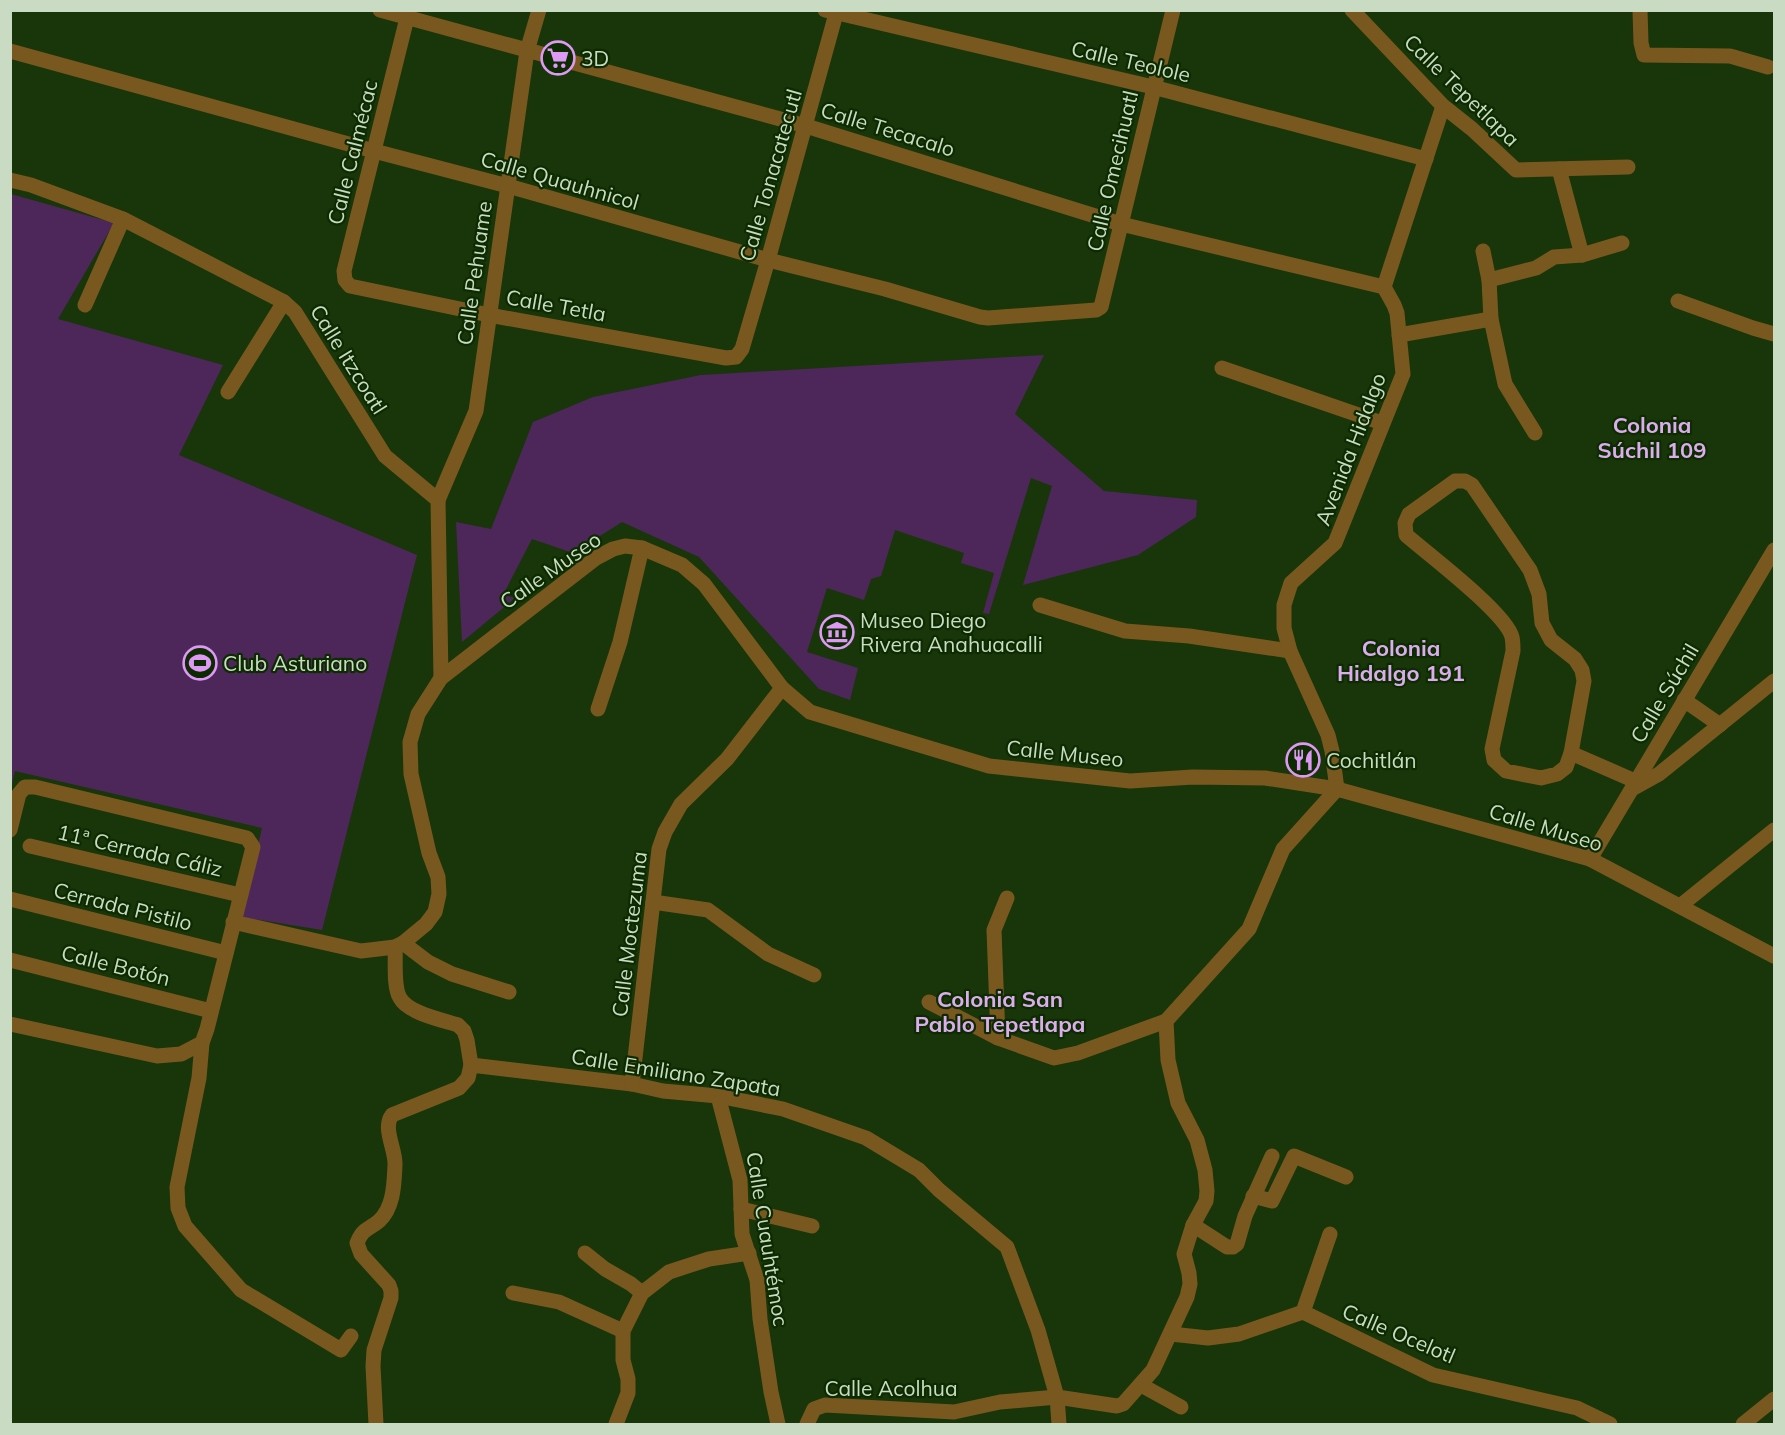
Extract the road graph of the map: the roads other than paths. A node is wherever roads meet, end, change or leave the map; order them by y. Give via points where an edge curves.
1 (380, 10) edge
2 (538, 10) edge
3 (1173, 10) edge
4 (1352, 10) edge
5 (1640, 10) edge
6 (832, 12) edge
7 (407, 18) junction
8 (10, 51) edge
9 (527, 51) junction
10 (1768, 67) dead end
11 (1154, 87) junction
12 (1443, 106) junction
13 (806, 126) junction
14 (374, 151) junction
15 (1426, 159) junction
16 (1628, 167) dead end
17 (1559, 169) junction
18 (10, 180) edge
19 (508, 186) junction
20 (123, 219) junction
21 (1121, 224) junction
22 (1622, 243) dead end
23 (1483, 251) dead end
24 (1582, 255) junction
25 (768, 260) junction
26 (1489, 280) junction
27 (1384, 287) junction
28 (359, 289) joint
29 (1678, 301) dead end
30 (284, 302) junction
31 (85, 305) dead end
32 (1101, 307) joint
33 (489, 315) junction
34 (1491, 319) junction
35 (1774, 334) edge
36 (1399, 335) junction
37 (741, 349) joint
38 (1222, 368) dead end
39 (228, 392) dead end
40 (1382, 423) junction
41 (1535, 433) dead end
42 (438, 500) junction
43 (642, 548) junction
44 (1774, 550) edge
45 (1040, 605) dead end
46 (1290, 651) junction
47 (441, 678) junction
48 (1774, 681) edge
49 (782, 688) junction
50 (1684, 700) junction
51 (598, 709) dead end
52 (1720, 725) junction
53 (1571, 753) junction
54 (1633, 786) junction
55 (1337, 789) junction
56 (10, 830) edge
57 (1774, 830) edge
58 (30, 846) dead end
59 (1590, 859) junction
60 (240, 895) junction
61 (1007, 898) dead end
62 (10, 899) edge
63 (653, 902) junction
64 (1680, 906) junction
65 (233, 922) junction
66 (399, 945) junction
67 (226, 953) junction
68 (1774, 956) edge
69 (10, 960) edge
70 (814, 975) dead end
71 (509, 992) dead end
72 (929, 1002) dead end
73 (211, 1011) junction
74 (1166, 1021) junction
75 (10, 1024) edge
76 (998, 1038) junction
77 (202, 1043) junction
78 (471, 1065) junction
79 (632, 1084) junction
80 (718, 1096) junction
81 (1272, 1156) dead end
82 (1346, 1177) dead end
83 (1253, 1196) junction
84 (741, 1209) junction
85 (1192, 1225) junction
86 (812, 1226) dead end
87 (1330, 1234) dead end
88 (585, 1253) dead end
89 (749, 1253) junction
90 (513, 1293) dead end
91 (642, 1293) junction
92 (1302, 1312) junction
93 (623, 1330) junction
94 (1171, 1335) junction
95 (351, 1336) dead end
96 (1141, 1384) junction
97 (1057, 1397) junction
98 (1774, 1399) edge
99 (1182, 1407) dead end
100 (776, 1423) edge
101 (376, 1425) edge
102 (616, 1425) edge
103 (807, 1425) edge
104 (1059, 1425) edge
105 (1611, 1425) edge
106 (1743, 1425) edge

1 - 7 street, Calle Tecacalo
2 - 9 street, Calle Pehuame
3 - 11 street, Calle Omecihuatl
4 - 12 street, Calle Tepetlapa
5 - 10 street via 1644,55 1730,56
6 - 11 street, Calle Teolole
6 - 13 street, Calle Tonacatecutl
7 - 9 street, Calle Tecacalo
7 - 14 street, Calle Calmécac
8 - 14 street, Calle Quauhnicol
9 - 13 street, Calle Tecacalo
9 - 19 street, Calle Pehuame
11 - 15 street, Calle Teolole
11 - 21 street, Calle Omecihuatl
12 - 15 street
12 - 17 street, Calle Tepetlapa via 1516,170
13 - 21 street, Calle Tecacalo
13 - 25 street, Calle Tonacatecutl
14 - 19 street, Calle Quauhnicol
14 - 28 street, Calle Calmécac via 344,271 345,280
15 - 27 street
16 - 17 street, Calle Tepetlapa
17 - 24 street
18 - 20 street, Calle Itzcoatl
19 - 25 street, Calle Quauhnicol
19 - 33 street, Calle Pehuame
20 - 30 street, Calle Itzcoatl
20 - 31 street
21 - 27 street, Calle Tecacalo
21 - 32 street, Calle Omecihuatl
22 - 24 street
23 - 26 street
24 - 26 street via 1554,257 1536,268
25 - 32 street, Calle Quauhnicol via 988,318
25 - 37 street, Calle Tonacatecutl
26 - 34 street
27 - 36 street, Avenida Hidalgo via 1394,305
28 - 33 street, Calle Tetla
29 - 35 street
30 - 39 street
30 - 42 street, Calle Itzcoatl via 296,312 385,456
33 - 37 street, Calle Tetla via 726,358 736,357
33 - 42 street, Calle Pehuame via 476,411
34 - 36 street
34 - 41 street via 1505,384
36 - 40 street, Avenida Hidalgo via 1402,374
38 - 40 street
40 - 46 street, Avenida Hidalgo via 1335,543 1289,589 1284,628
42 - 47 street
43 - 47 street, Calle Museo via 619,547 596,558
43 - 49 street, Calle Museo via 682,565 704,584
43 - 51 street via 620,642
44 - 50 street, Calle Súchil
45 - 46 street via 1125,631
46 - 55 street, Avenida Hidalgo via 1328,735
47 - 66 street via 418,714 410,742 411,774 439,894 435,912 426,924
48 - 52 street
49 - 55 street, Calle Museo via 810,712 989,766 1130,781 1265,778
49 - 63 street, Calle Moctezuma via 726,759 681,804 664,832
50 - 52 street
50 - 54 street, Calle Súchil
52 - 54 street via 1659,774
53 - 53 street via 1584,681 1582,670 1575,659 1551,640 1542,623 1539,594 1530,570 1472,485 1455,481 1409,514 1404,523 1406,535 1486,603 1512,636 1514,651 1492,749 1494,760 1506,771 1541,778 1557,774 1566,766
53 - 54 street
54 - 59 street, Calle Súchil
55 - 59 street, Calle Museo
55 - 74 street via 1283,849 1249,929
56 - 60 street via 20,794 25,787 35,787 247,838 253,847
57 - 64 street
58 - 60 street, 11ª Cerrada Cáliz
59 - 64 street, Calle Museo
60 - 65 street
61 - 76 street via 994,930
62 - 67 street, Cerrada Pistilo
63 - 70 street via 708,910 768,954
63 - 79 street, Calle Moctezuma
64 - 68 street, Calle Museo
65 - 66 street via 361,951
65 - 67 street
66 - 71 street via 452,974
66 - 78 street via 399,998 409,1009 458,1025 467,1040
67 - 73 street
69 - 73 street, Calle Botón
72 - 76 street
73 - 77 street
74 - 76 street via 1054,1058
74 - 85 street via 1168,1060 1178,1103 1197,1140 1208,1191
75 - 77 street via 157,1056 181,1054
77 - 95 street via 199,1078 177,1187 178,1209 185,1226 241,1290 341,1350
78 - 79 street, Calle Emiliano Zapata
78 - 101 street via 468,1078 459,1088 389,1118 395,1161 391,1205 380,1220 361,1232 357,1244 391,1291 374,1350
79 - 80 street, Calle Emiliano Zapata
80 - 84 street, Calle Cuauhtémoc via 741,1180
80 - 97 street, Calle Emiliano Zapata via 783,1109 866,1138 919,1170 1007,1247 1038,1330
81 - 83 street
82 - 83 street via 1294,1156 1272,1201
83 - 85 street via 1233,1248
84 - 86 street
84 - 89 street, Calle Cuauhtémoc via 742,1234
85 - 94 street via 1184,1254 1190,1284
87 - 92 street
88 - 91 street
89 - 91 street via 708,1259 669,1272
89 - 100 street, Calle Cuauhtémoc via 757,1280
90 - 93 street via 559,1302
91 - 93 street
92 - 94 street via 1239,1334 1208,1338
92 - 105 street, Calle Ocelotl via 1433,1375 1577,1408
93 - 102 street via 628,1393
94 - 96 street
96 - 97 street, Calle Acolhua via 1117,1406
96 - 99 street
97 - 103 street, Calle Acolhua via 1000,1402 954,1412 825,1405 814,1409
97 - 104 street, Calle Emiliano Zapata
98 - 106 street

